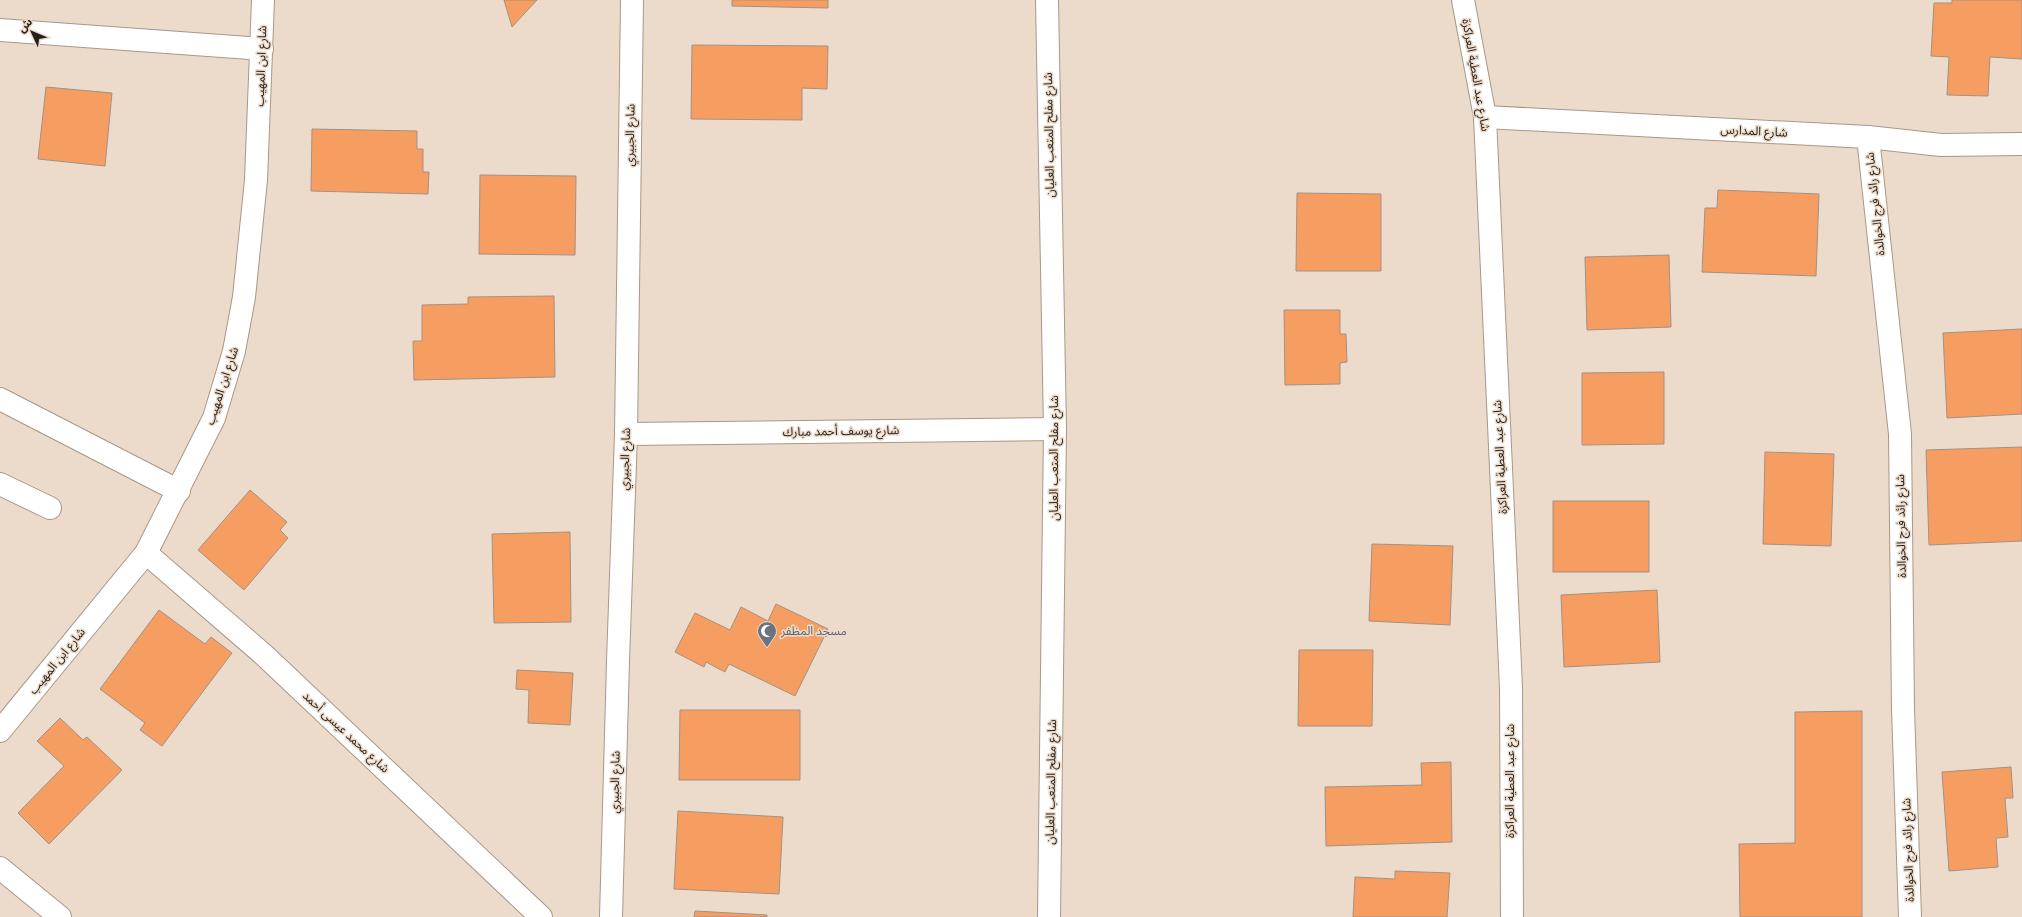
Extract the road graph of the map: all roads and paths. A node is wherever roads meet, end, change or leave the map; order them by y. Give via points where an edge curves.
1 (263, 0) edge
2 (632, 0) edge
3 (1047, 0) edge
4 (1463, 0) edge
5 (0, 30) edge
6 (262, 49) junction
7 (1485, 117) junction
8 (1868, 137) junction
9 (2022, 144) edge
10 (0, 400) edge
11 (1055, 429) junction
12 (626, 434) junction
13 (0, 484) edge
14 (179, 490) junction
15 (50, 508) dead end
16 (146, 554) junction
17 (0, 731) edge
18 (0, 868) edge
19 (60, 917) edge
20 (541, 917) edge
21 (611, 917) edge
22 (1049, 917) edge
23 (1512, 917) edge
24 (1910, 917) edge

1 - 6 street, شارع ابن المهيب
2 - 12 street, شارع الجبيري
3 - 11 street, شارع مفلح المتعب العليان
4 - 7 street, شارع عبد العطية العراكزة
5 - 6 street
6 - 14 street, شارع ابن المهيب via 256,180 244,297 236,343 214,418
7 - 8 street, شارع المدارس
7 - 23 street, شارع عبد العطية العراكزة via 1510,688
8 - 9 street, شارع المدارس via 1941,145
8 - 24 street, شارع رائد فرج الخوالدة via 1900,434 1903,709
10 - 14 street
11 - 12 street, شارع يوسف أحمد مبارك
11 - 22 street, شارع مفلح المتعب العليان
12 - 21 street, شارع الجبيري
13 - 15 street
14 - 16 street, شارع ابن المهيب
16 - 17 street, شارع ابن المهيب
16 - 20 street, شارع محمد عيسى أحمد via 264,655
18 - 19 street

